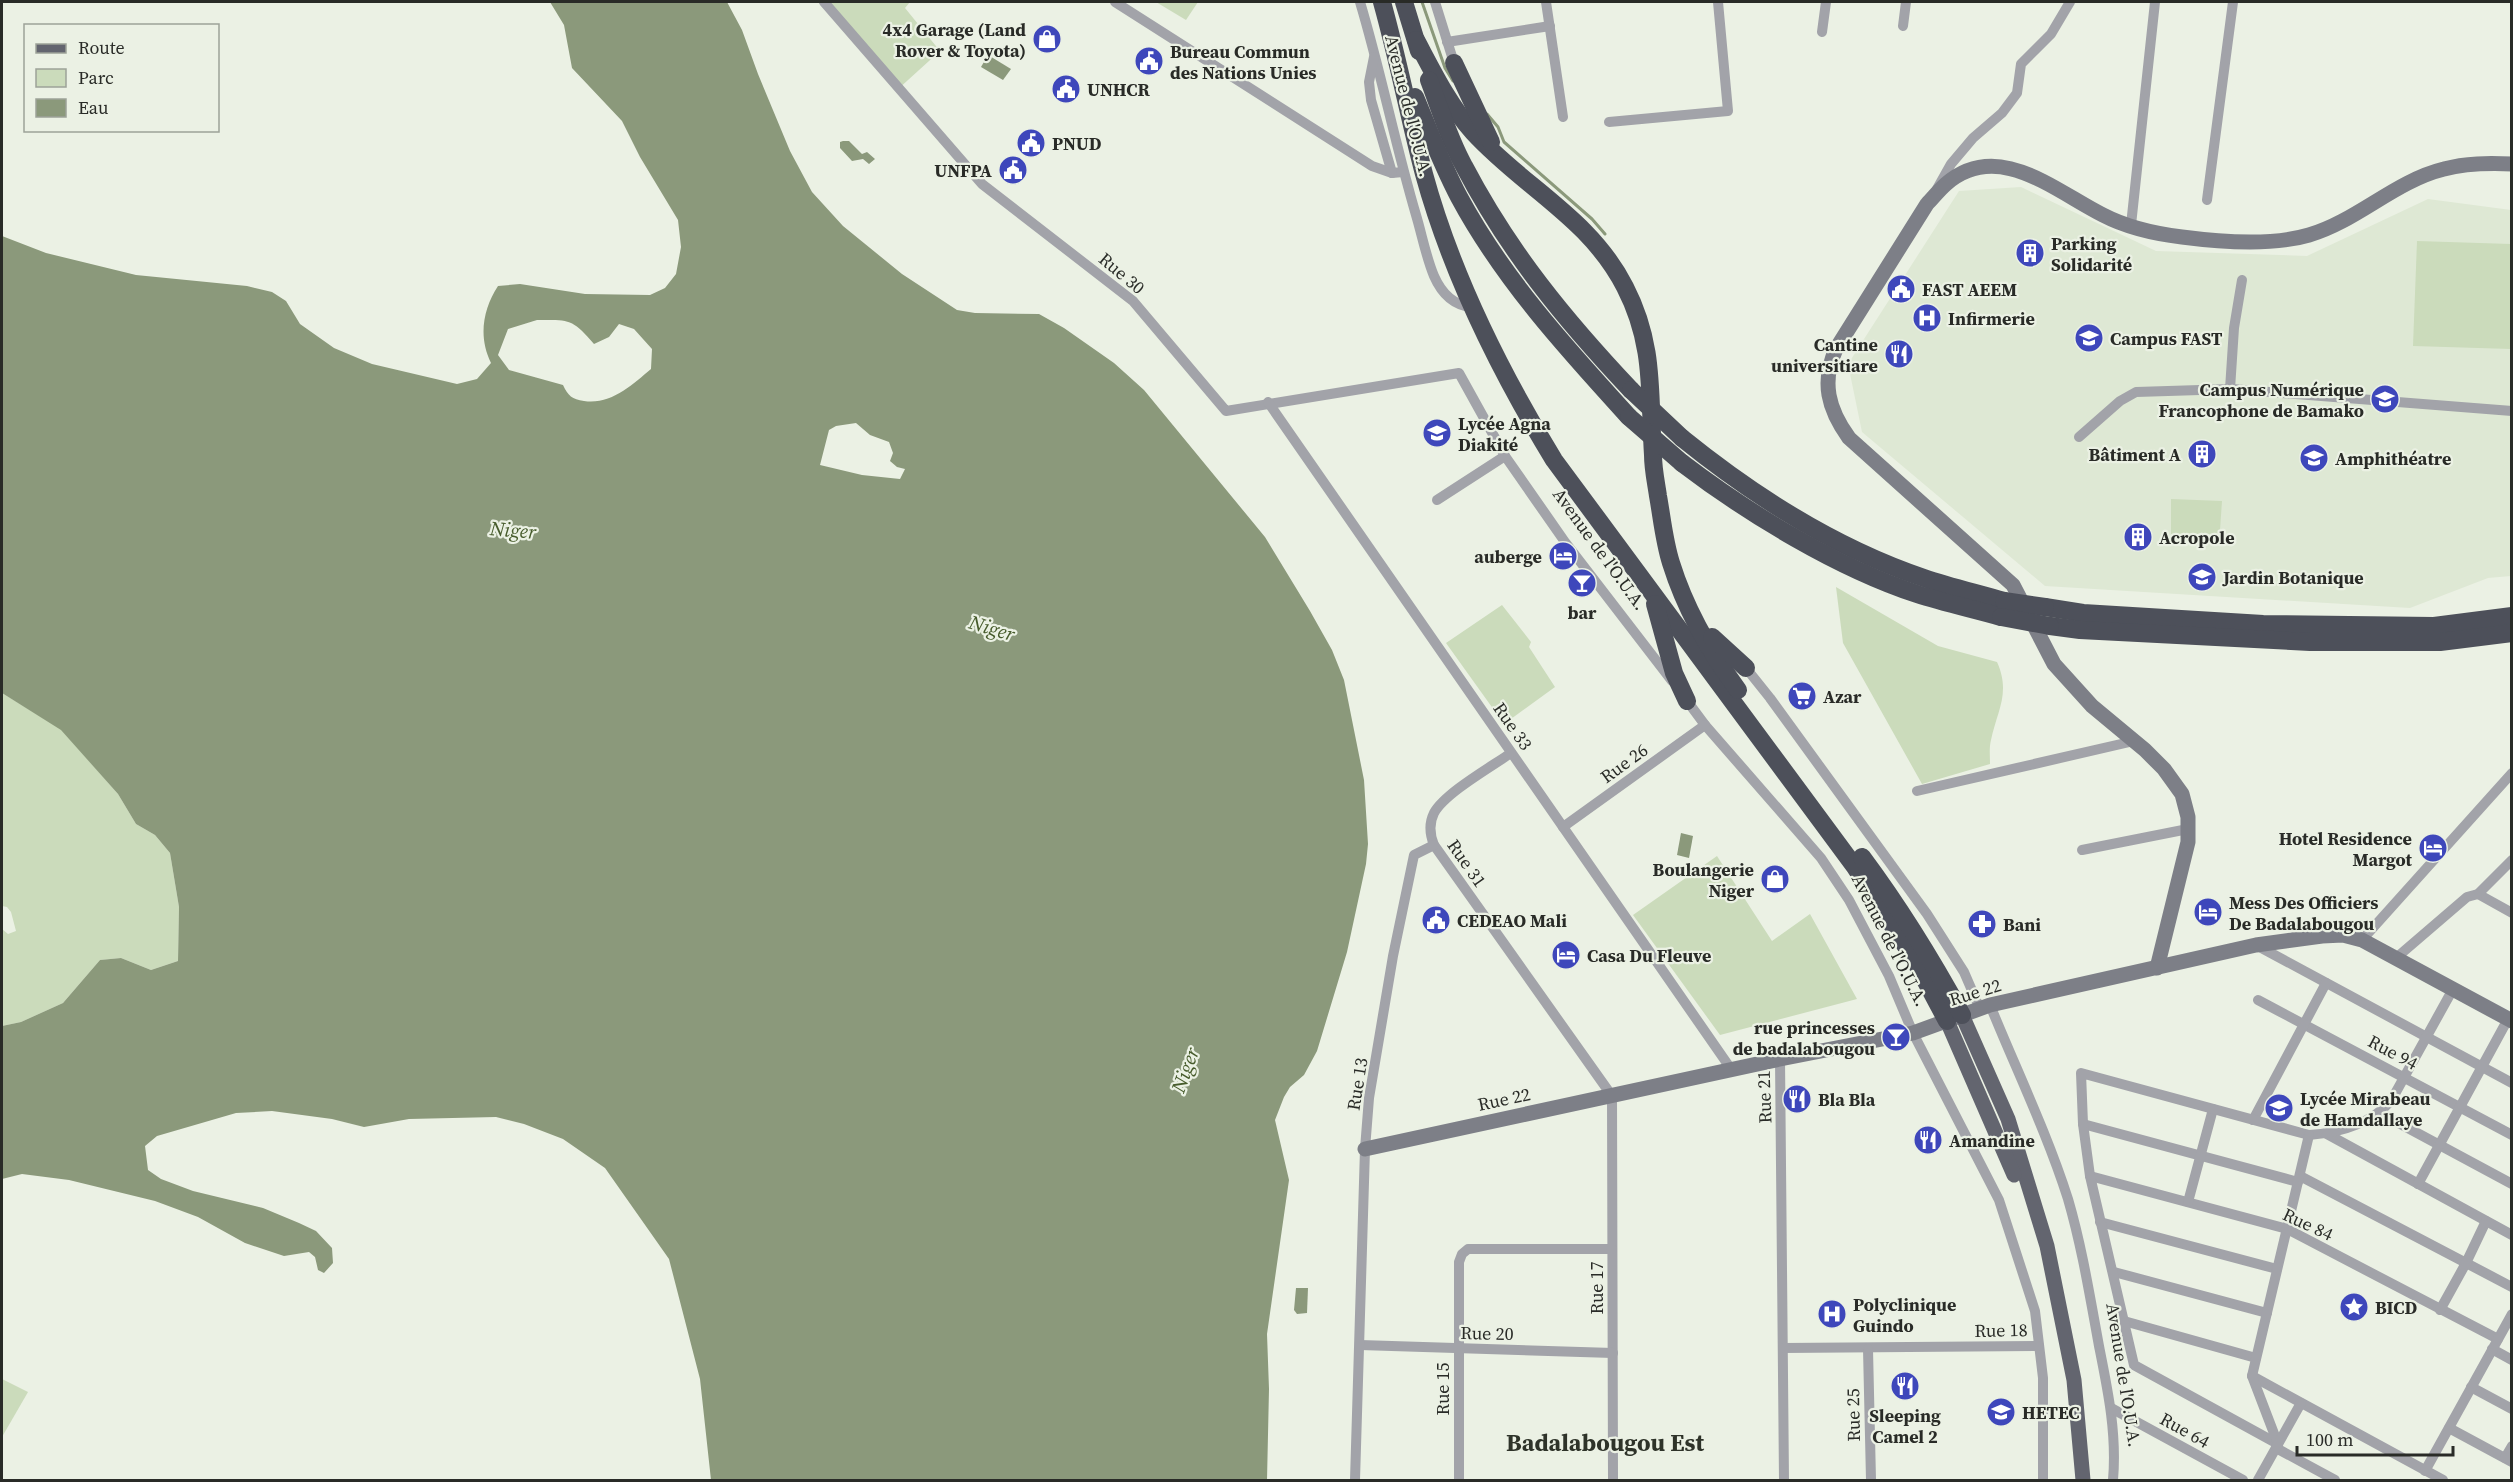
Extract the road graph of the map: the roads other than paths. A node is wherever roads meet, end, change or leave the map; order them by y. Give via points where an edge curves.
1 (824, 2) edge
2 (1115, 2) edge
3 (1360, 2) edge
4 (1382, 2) edge
5 (1404, 2) edge
6 (1435, 2) edge
7 (1546, 2) edge
8 (1718, 2) edge
9 (1826, 2) edge
10 (1906, 2) edge
11 (2070, 2) edge
12 (2155, 2) edge
13 (2233, 2) edge
14 (1550, 26) junction
15 (1903, 26) dead end
16 (1822, 32) dead end
17 (1416, 40) junction
18 (1448, 42) junction
19 (1375, 53) junction
20 (1397, 58) junction
21 (1454, 63) joint
22 (1563, 117) dead end
23 (1609, 122) dead end
24 (1501, 159) junction
25 (2511, 164) edge
26 (1403, 172) junction
27 (1392, 173) junction
28 (2207, 200) dead end
29 (1928, 204) junction
30 (2131, 225) junction
31 (2242, 279) dead end
32 (1471, 307) junction
33 (1459, 373) joint
34 (2230, 389) junction
35 (1268, 402) junction
36 (2511, 411) edge
37 (2079, 437) dead end
38 (1505, 456) junction
39 (1437, 501) dead end
40 (1652, 594) junction
41 (2002, 609) junction
42 (2511, 616) edge
43 (1695, 622) junction
44 (2511, 633) edge
45 (1746, 668) joint
46 (1687, 701) junction
47 (1705, 725) junction
48 (2134, 741) junction
49 (1511, 753) junction
50 (2511, 773) edge
51 (1917, 791) dead end
52 (1563, 827) junction
53 (2188, 828) junction
54 (1434, 845) junction
55 (2082, 850) dead end
56 (2511, 860) edge
57 (2478, 894) junction
58 (2511, 913) edge
59 (2362, 940) junction
60 (2256, 945) junction
61 (2396, 958) junction
62 (2157, 968) junction
63 (2326, 983) junction
64 (2453, 989) junction
65 (2258, 1000) dead end
66 (1985, 1007) junction
67 (1954, 1018) junction
68 (2510, 1020) edge
69 (2304, 1024) junction
70 (1913, 1034) junction
71 (2427, 1037) junction
72 (1780, 1059) junction
73 (2482, 1067) junction
74 (1731, 1070) junction
75 (2406, 1077) junction
76 (2511, 1083) edge
77 (1612, 1096) junction
78 (2460, 1106) junction
79 (2213, 1109) junction
80 (2380, 1113) junction
81 (2253, 1120) junction
82 (2083, 1124) junction
83 (2327, 1134) junction
84 (2309, 1135) junction
85 (2511, 1135) edge
86 (2439, 1145) junction
87 (1365, 1149) junction
88 (2201, 1156) junction
89 (2090, 1176) junction
90 (2299, 1179) junction
91 (2418, 1184) junction
92 (2511, 1184) edge
93 (2188, 1202) junction
94 (2486, 1221) junction
95 (2100, 1222) junction
96 (2287, 1229) junction
97 (2511, 1234) edge
98 (1612, 1249) junction
99 (2466, 1263) junction
100 (2277, 1269) junction
101 (2114, 1272) junction
102 (2511, 1287) edge
103 (2440, 1310) junction
104 (2267, 1313) junction
105 (2511, 1314) edge
106 (2124, 1321) junction
107 (2498, 1339) junction
108 (1360, 1345) junction
109 (2039, 1346) junction
110 (1783, 1348) junction
111 (1458, 1349) junction
112 (1868, 1349) junction
113 (2492, 1349) junction
114 (1612, 1353) junction
115 (2256, 1358) junction
116 (2511, 1360) edge
117 (2252, 1376) junction
118 (2471, 1387) junction
119 (2301, 1403) junction
120 (2111, 1408) junction
121 (2511, 1409) edge
122 (2449, 1428) junction
123 (2277, 1446) junction
124 (2511, 1446) edge
125 (2508, 1460) edge
126 (2426, 1471) junction
127 (1355, 1480) edge
128 (1459, 1480) edge
129 (1613, 1480) edge
130 (1784, 1480) edge
131 (1871, 1480) edge
132 (2043, 1480) edge
133 (2074, 1480) edge
134 (2083, 1480) edge
135 (2113, 1480) edge
136 (2243, 1480) edge
137 (2258, 1480) edge
138 (2335, 1480) edge
139 (2443, 1480) edge

1 - 35 street, Rue 30 via 982,184 1133,301 1226,411
2 - 27 street via 1372,166
3 - 19 street, Avenue de l'O.U.A.
4 - 20 highway, Avenue de l'O.U.A.
5 - 17 highway, Avenue de l'O.U.A.
6 - 18 street
7 - 14 street
8 - 23 street via 1728,111
9 - 16 street
10 - 15 street
11 - 29 street via 2051,34 2021,64 2017,93 1951,164
12 - 30 street
13 - 28 street
14 - 18 street
14 - 22 street
17 - 24 highway via 1459,115
17 - 41 highway, bridge via 1463,165 1497,222 1562,315 1631,390 1723,471 1794,518 1861,553
18 - 21 street
19 - 26 street, Avenue de l'O.U.A.
19 - 27 street via 1369,82 1371,100
20 - 32 highway via 1425,175
20 - 41 highway, bridge via 1459,197 1496,255 1567,349 1629,417 1715,488 1787,533 1916,594
21 - 24 highway
24 - 43 highway via 1590,236 1625,286 1634,307 1649,355 1653,458 1670,562
25 - 30 street via 2477,163 2442,169 2310,235 2270,242 2181,237
26 - 27 street
26 - 32 street, Avenue de l'O.U.A. via 1434,277 1452,301
29 - 30 street via 1959,176 1991,166 2007,166 2034,176 2105,216
29 - 48 street via 1832,357 1828,382 1836,420 1873,462 2013,585 2054,664 2092,706
31 - 34 street
32 - 40 highway via 1519,402 1554,460
33 - 35 street, Rue 30
33 - 38 street, Avenue de l'O.U.A.
34 - 36 street
34 - 37 street via 2136,392
35 - 49 street, Rue 33
38 - 39 street
38 - 46 street, Avenue de l'O.U.A. via 1565,542
40 - 46 highway via 1674,673
40 - 67 highway via 1855,867
41 - 42 highway, bridge via 2045,608 2263,624 2434,626
41 - 44 highway, bridge via 2050,626 2080,630 2310,642 2440,642
43 - 45 highway
43 - 67 highway via 1731,680 1890,895 1926,951
45 - 66 street, Avenue de l'O.U.A. via 1927,914
46 - 47 street, Avenue de l'O.U.A.
47 - 52 street, Rue 26
47 - 70 street, Avenue de l'O.U.A. via 1827,866 1889,976
48 - 51 street
48 - 53 street via 2164,769 2181,794
49 - 52 street, Rue 33
49 - 54 street, Rue 31 via 1446,798 1431,822
50 - 59 street
52 - 74 street, Rue 33
53 - 55 street
53 - 62 street via 2188,843
54 - 77 street, Rue 31
54 - 87 street, Rue 13 via 1414,855 1369,1098
56 - 57 street
57 - 58 street
57 - 61 street via 2467,897
59 - 60 street, Rue 22 via 2343,935
59 - 61 street, Rue 22
60 - 62 street, Rue 22
60 - 63 street
61 - 64 street, Rue 22
62 - 66 street, Rue 22
63 - 69 street
63 - 71 street
64 - 68 street, Rue 22
64 - 71 street
65 - 69 street, Rue 94
66 - 67 street, Rue 22
66 - 120 street, Avenue de l'O.U.A. via 2048,1144 2068,1200
67 - 70 street, Rue 22
67 - 133 main road, Avenue de l'O.U.A. via 2010,1162 2037,1248 2064,1375
67 - 134 main road via 2008,1119 2047,1246 2074,1380
68 - 73 street
69 - 75 street, Rue 94
69 - 81 street
70 - 72 street, Rue 22
70 - 109 street, Avenue de l'O.U.A. via 1999,1200 2035,1311
71 - 73 street
71 - 75 street
72 - 74 street, Rue 22
72 - 110 street, Rue 21
73 - 76 street
73 - 78 street
74 - 77 street, Rue 22
75 - 78 street, Rue 94
75 - 80 street
77 - 87 street, Rue 22
77 - 98 street, Rue 17
78 - 85 street, Rue 94
78 - 86 street
79 - 81 street
79 - 82 street via 2081,1073
79 - 88 street
80 - 83 street
80 - 86 street
81 - 84 street
82 - 88 street
82 - 89 street
83 - 84 street
83 - 91 street
84 - 90 street
86 - 91 street
86 - 92 street
87 - 108 street, Rue 13
88 - 90 street
88 - 93 street
89 - 93 street, Rue 84
89 - 95 street
90 - 96 street
90 - 99 street
91 - 94 street
93 - 96 street, Rue 84
94 - 97 street
94 - 99 street
95 - 100 street
95 - 101 street
96 - 100 street
96 - 103 street, Rue 84
98 - 111 street, Rue 15 via 1468,1249 1459,1262
98 - 114 street, Rue 17
99 - 102 street
99 - 103 street
100 - 104 street
101 - 104 street
101 - 106 street
103 - 107 street, Rue 84
104 - 115 street
105 - 107 street
106 - 115 street
106 - 123 street via 2134,1365
107 - 113 street
108 - 111 street, Rue 20
108 - 127 street, Rue 13
109 - 112 street, Rue 18
109 - 132 street, Avenue de l'O.U.A. via 2043,1378
110 - 112 street, Rue 18
110 - 130 street, Rue 21
111 - 114 street, Rue 20
111 - 128 street, Rue 15
112 - 131 street, Rue 25
113 - 116 street
113 - 118 street
114 - 129 street, Rue 17
115 - 117 street
117 - 119 street
117 - 123 street
118 - 121 street
118 - 122 street
119 - 123 street
119 - 126 street
120 - 135 street, Avenue de l'O.U.A. via 2116,1450
120 - 136 street, Rue 64
122 - 125 street
122 - 126 street
123 - 137 street
123 - 138 street
124 - 125 street
126 - 139 street

